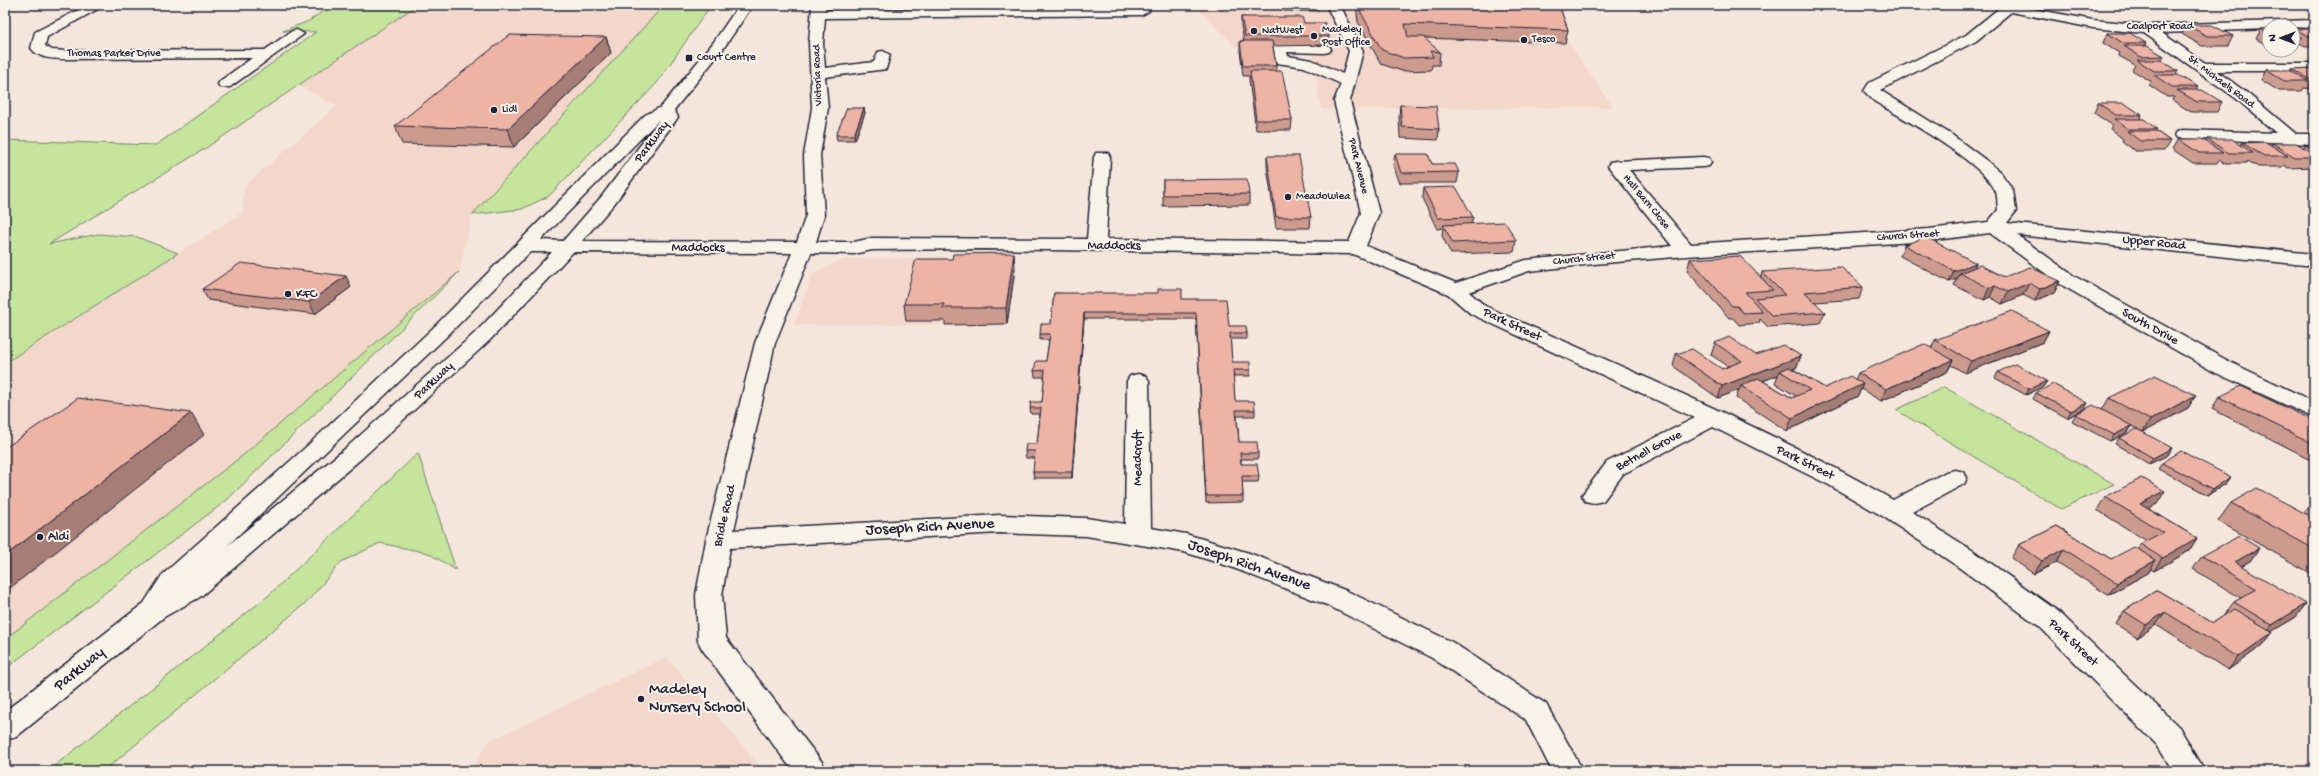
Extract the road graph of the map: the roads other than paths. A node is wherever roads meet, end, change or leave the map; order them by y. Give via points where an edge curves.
1 (98, 5) edge
2 (746, 5) edge
3 (1333, 5) edge
4 (2008, 7) edge
5 (819, 10) edge
6 (1142, 11) dead end
7 (2314, 24) edge
8 (2148, 29) junction
9 (297, 34) dead end
10 (1324, 49) edge
11 (269, 54) junction
12 (883, 55) dead end
13 (2202, 67) junction
14 (2314, 67) edge
15 (818, 73) junction
16 (1349, 82) junction
17 (225, 84) dead end
18 (666, 110) junction
19 (2200, 123) dead end
20 (2183, 134) dead end
21 (2217, 136) junction
22 (2291, 138) junction
23 (2314, 139) edge
24 (1102, 157) dead end
25 (1703, 162) dead end
26 (1994, 227) junction
27 (530, 239) junction
28 (572, 240) junction
29 (805, 244) junction
30 (1096, 246) junction
31 (1356, 248) junction
32 (1686, 250) junction
33 (2314, 260) edge
34 (1454, 290) junction
35 (1138, 381) dead end
36 (2314, 411) edge
37 (1713, 418) junction
38 (1955, 478) dead end
39 (1594, 495) dead end
40 (1893, 510) junction
41 (1138, 534) junction
42 (719, 540) junction
43 (154, 610) junction
44 (5, 728) edge
45 (811, 771) edge
46 (1568, 771) edge
47 (2190, 771) edge

1 - 11 street, Thomas Parker Drive via 40,35 38,48 49,54 66,55
2 - 18 street, Parkway via 718,46
3 - 16 street, Park Avenue via 1356,51
4 - 8 street, Coalport Road via 2093,24
4 - 26 street via 1971,38 1874,86 1872,91 1879,98 1958,146 1987,170 2004,190 2007,211
5 - 6 street
5 - 15 street, Victoria Road via 816,43
7 - 8 street, Coalport Road
8 - 13 street, St. Michaels Road
9 - 11 street
10 - 16 street via 1278,48 1282,60 1307,63
11 - 17 street
12 - 15 street via 881,66
13 - 14 street
13 - 22 street, St. Michaels Road via 2242,96
15 - 29 street, Victoria Road via 820,108 812,154 815,215
16 - 31 street, Park Avenue via 1342,102 1370,213
18 - 27 street, Parkway via 651,118
18 - 28 street, Parkway via 670,117 608,200
19 - 21 street
20 - 21 street
21 - 22 street
22 - 23 street
24 - 30 street
25 - 32 street, Hall Barn Close via 1616,166
26 - 32 street, Church Street via 1929,235
26 - 33 street, Upper Road
26 - 36 street, South Drive via 2067,280 2222,368
27 - 28 street, Maddocks
27 - 43 street, Parkway via 467,305 351,418 171,582
28 - 29 street, Maddocks
28 - 43 street, Parkway via 482,336 354,453 191,590
29 - 30 street, Maddocks via 854,248 872,244 981,243
29 - 42 street, Bridle Road via 765,343
30 - 31 street, Maddocks
31 - 34 street, Park Street
32 - 34 street, Church Street via 1526,266
34 - 37 street, Park Street via 1478,310
35 - 41 street, Meadcroft
37 - 39 street, Betnell Grove via 1615,468
37 - 40 street, Park Street via 1838,479
38 - 40 street
40 - 47 street, Park Street via 2049,619 2168,736
41 - 42 street, Joseph Rich Avenue via 1086,527 1000,524
41 - 46 street, Joseph Rich Avenue via 1186,543 1240,560 1337,598 1442,650 1536,712
42 - 45 street, Bridle Road via 709,596 712,641
43 - 44 street, Parkway

